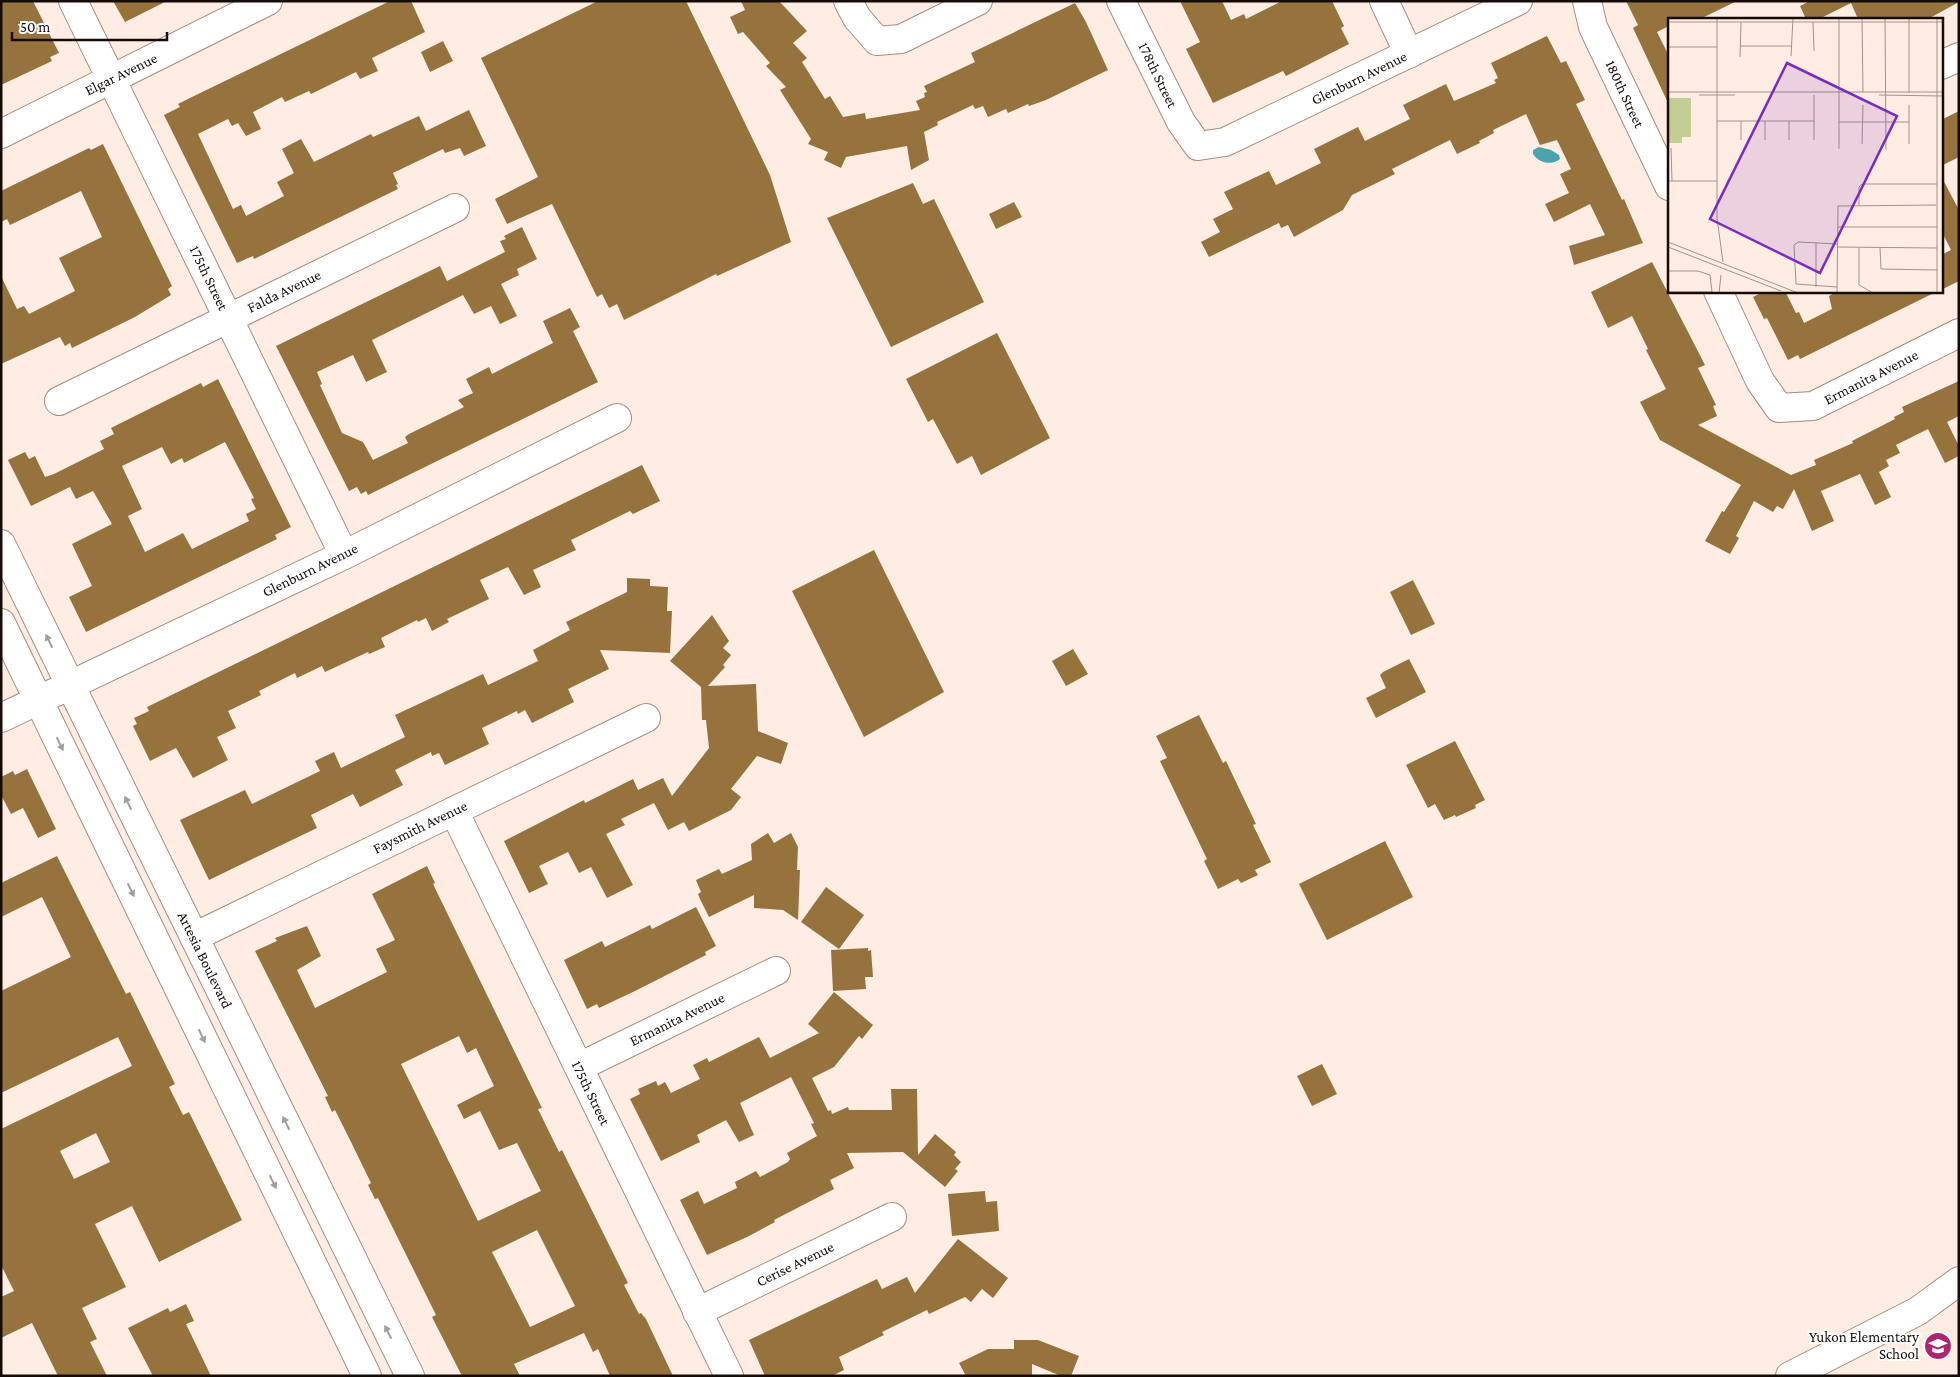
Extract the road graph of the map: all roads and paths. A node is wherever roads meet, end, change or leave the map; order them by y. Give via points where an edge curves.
1 (73, 1) edge
2 (268, 1) edge
3 (848, 1) edge
4 (978, 1) edge
5 (1121, 1) edge
6 (1384, 1) edge
7 (1518, 1) edge
8 (1587, 1) edge
9 (1409, 54) junction
10 (1959, 57) edge
11 (1942, 65) edge
12 (111, 79) junction
13 (1, 134) edge
14 (1198, 146) joint
15 (1668, 184) edge
16 (455, 208) dead end
17 (1718, 292) edge
18 (228, 318) junction
19 (1959, 333) edge
20 (58, 401) dead end
21 (617, 418) dead end
22 (1, 544) edge
23 (344, 554) junction
24 (1, 623) edge
25 (70, 684) junction
26 (39, 700) junction
27 (1, 718) edge
28 (646, 718) dead end
29 (454, 811) junction
30 (194, 937) junction
31 (776, 971) dead end
32 (578, 1067) junction
33 (892, 1217) dead end
34 (1959, 1281) edge
35 (698, 1312) junction
36 (367, 1376) edge
37 (410, 1376) edge
38 (729, 1376) edge
39 (1790, 1376) edge

1 - 12 street, 175th Street
2 - 12 street, Elgar Avenue
3 - 4 street via 856,18 877,41 901,39
5 - 14 street, 178th Street via 1181,122
6 - 9 street
7 - 9 street, Glenburn Avenue
8 - 15 street, 180th Street via 1593,27
9 - 14 street, Glenburn Avenue via 1225,142
10 - 11 street
12 - 13 street, Elgar Avenue
12 - 18 street, 175th Street
16 - 18 street, Falda Avenue
17 - 19 street, Ermanita Avenue via 1760,381 1780,408 1813,406
18 - 20 street, Falda Avenue
18 - 23 street, 175th Street
21 - 23 street, Glenburn Avenue
25 -> 22 street, Artesia Boulevard
23 - 25 street, Glenburn Avenue
24 - 26 street
25 - 26 street, Glenburn Avenue
30 -> 25 street, Artesia Boulevard
26 - 27 street, Glenburn Avenue
26 -> 36 street
28 - 29 street, Faysmith Avenue
29 - 30 street, Faysmith Avenue
29 - 32 street, 175th Street
37 -> 30 street, Artesia Boulevard
31 - 32 street, Ermanita Avenue
32 - 35 street, 175th Street
33 - 35 street, Cerise Avenue
34 - 39 street via 1918,1311
35 - 38 street, 175th Street

